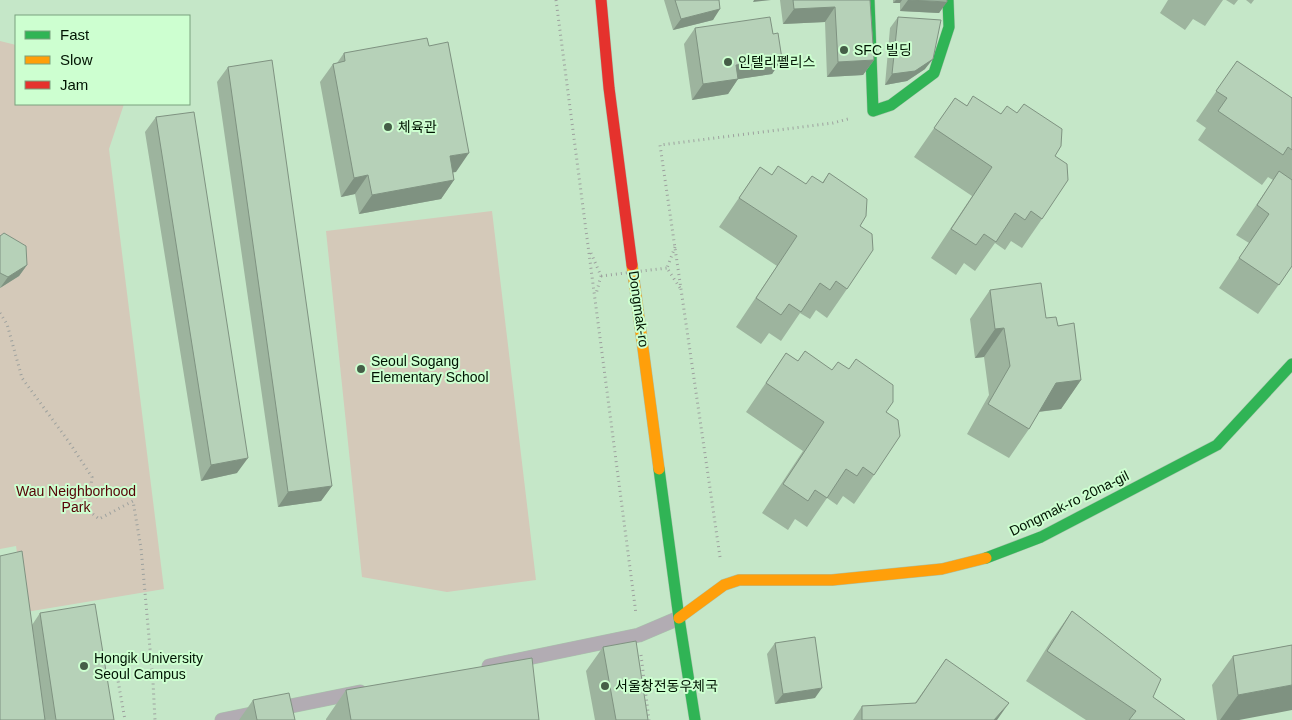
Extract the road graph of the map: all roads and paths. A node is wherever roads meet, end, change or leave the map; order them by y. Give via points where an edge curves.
1 (556, 0) edge
2 (601, 0) edge
3 (869, 0) edge
4 (948, 0) edge
5 (873, 111) junction
6 (675, 246) junction
7 (589, 248) junction
8 (667, 268) junction
9 (601, 276) junction
10 (681, 290) junction
11 (596, 298) junction
12 (0, 313) edge
13 (1292, 364) edge
14 (724, 585) junction
15 (679, 618) junction
16 (639, 635) junction
17 (474, 669) edge
18 (98, 680) edge
19 (378, 688) edge
20 (125, 720) edge
21 (155, 720) edge
22 (222, 720) edge
23 (649, 720) edge
24 (694, 720) edge

1 - 7 path
2 - 15 street, Dongmak-ro
3 - 5 street
4 - 5 street via 949,27 934,73 891,105
5 - 6 path via 833,123 660,145
6 - 8 path
6 - 10 path
7 - 9 path
7 - 11 path
8 - 9 path, bridge
8 - 10 path
9 - 11 path
10 - 14 path
11 - 16 path
12 - 21 path via 8,324 22,378 92,477 88,510 99,519 133,501 141,548
13 - 14 street, Dongmak-ro 20na-gil via 1217,445 1041,537 1000,553 942,570 832,580 738,580
14 - 15 street, Dongmak-ro 20na-gil
15 - 16 lane
15 - 24 street, Dongmak-ro
16 - 17 lane
16 - 23 path
18 - 20 path via 117,675
19 - 22 lane

